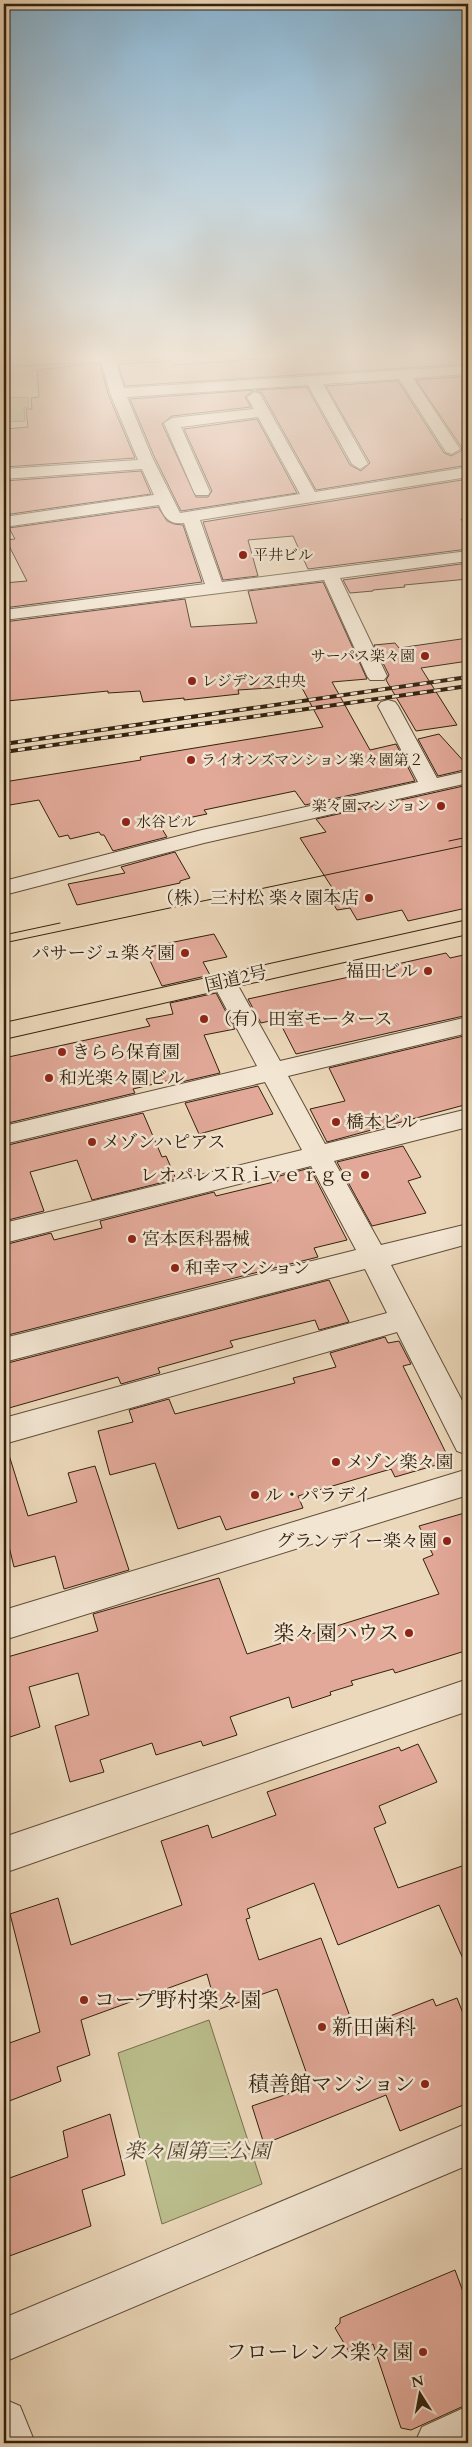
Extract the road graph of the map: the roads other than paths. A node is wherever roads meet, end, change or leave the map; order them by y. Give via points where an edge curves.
1 (72, 469) edge
2 (149, 469) edge
3 (192, 469) edge
4 (295, 469) edge
5 (4, 474) edge
6 (467, 475) edge
7 (202, 492) dead end
8 (310, 498) junction
9 (164, 499) junction
10 (190, 517) junction
11 (4, 522) edge
12 (468, 556) edge
13 (330, 574) junction
14 (215, 588) junction
15 (4, 615) edge
16 (377, 676) dead end
17 (388, 706) dead end
18 (468, 777) edge
19 (431, 786) junction
20 (4, 888) edge
21 (468, 926) edge
22 (224, 982) junction
23 (468, 1025) edge
24 (4, 1031) edge
25 (274, 1072) junction
26 (468, 1118) edge
27 (4, 1135) edge
28 (319, 1155) junction
29 (4, 1233) edge
30 (468, 1234) edge
31 (373, 1256) junction
32 (405, 1319) junction
33 (4, 1350) edge
34 (4, 1431) edge
35 (468, 1442) edge
36 (468, 1482) edge
37 (4, 1625) edge
38 (468, 1695) edge
39 (4, 1855) edge
40 (468, 2144) edge
41 (4, 2340) edge
42 (4, 2422) edge
43 (468, 2429) edge
44 (12, 2443) edge
45 (438, 2443) edge

1 - 5 street
2 - 9 street
3 - 7 street
4 - 8 street
6 - 8 street
8 - 10 street
9 - 10 street via 174,518
9 - 11 street
10 - 14 street
12 - 13 street
13 - 14 street
13 - 16 street
14 - 15 street
17 - 19 street
18 - 19 street
19 - 20 street via 192,840
21 - 22 highway, 国道2号
22 - 24 highway, 国道2号
22 - 25 street
23 - 25 street
25 - 27 street
25 - 28 street
26 - 28 street
28 - 29 street
28 - 31 street
30 - 31 street
31 - 32 street
31 - 33 street
32 - 34 street
32 - 35 street
36 - 37 street
38 - 39 street
40 - 41 street
42 - 44 street
43 - 45 street

